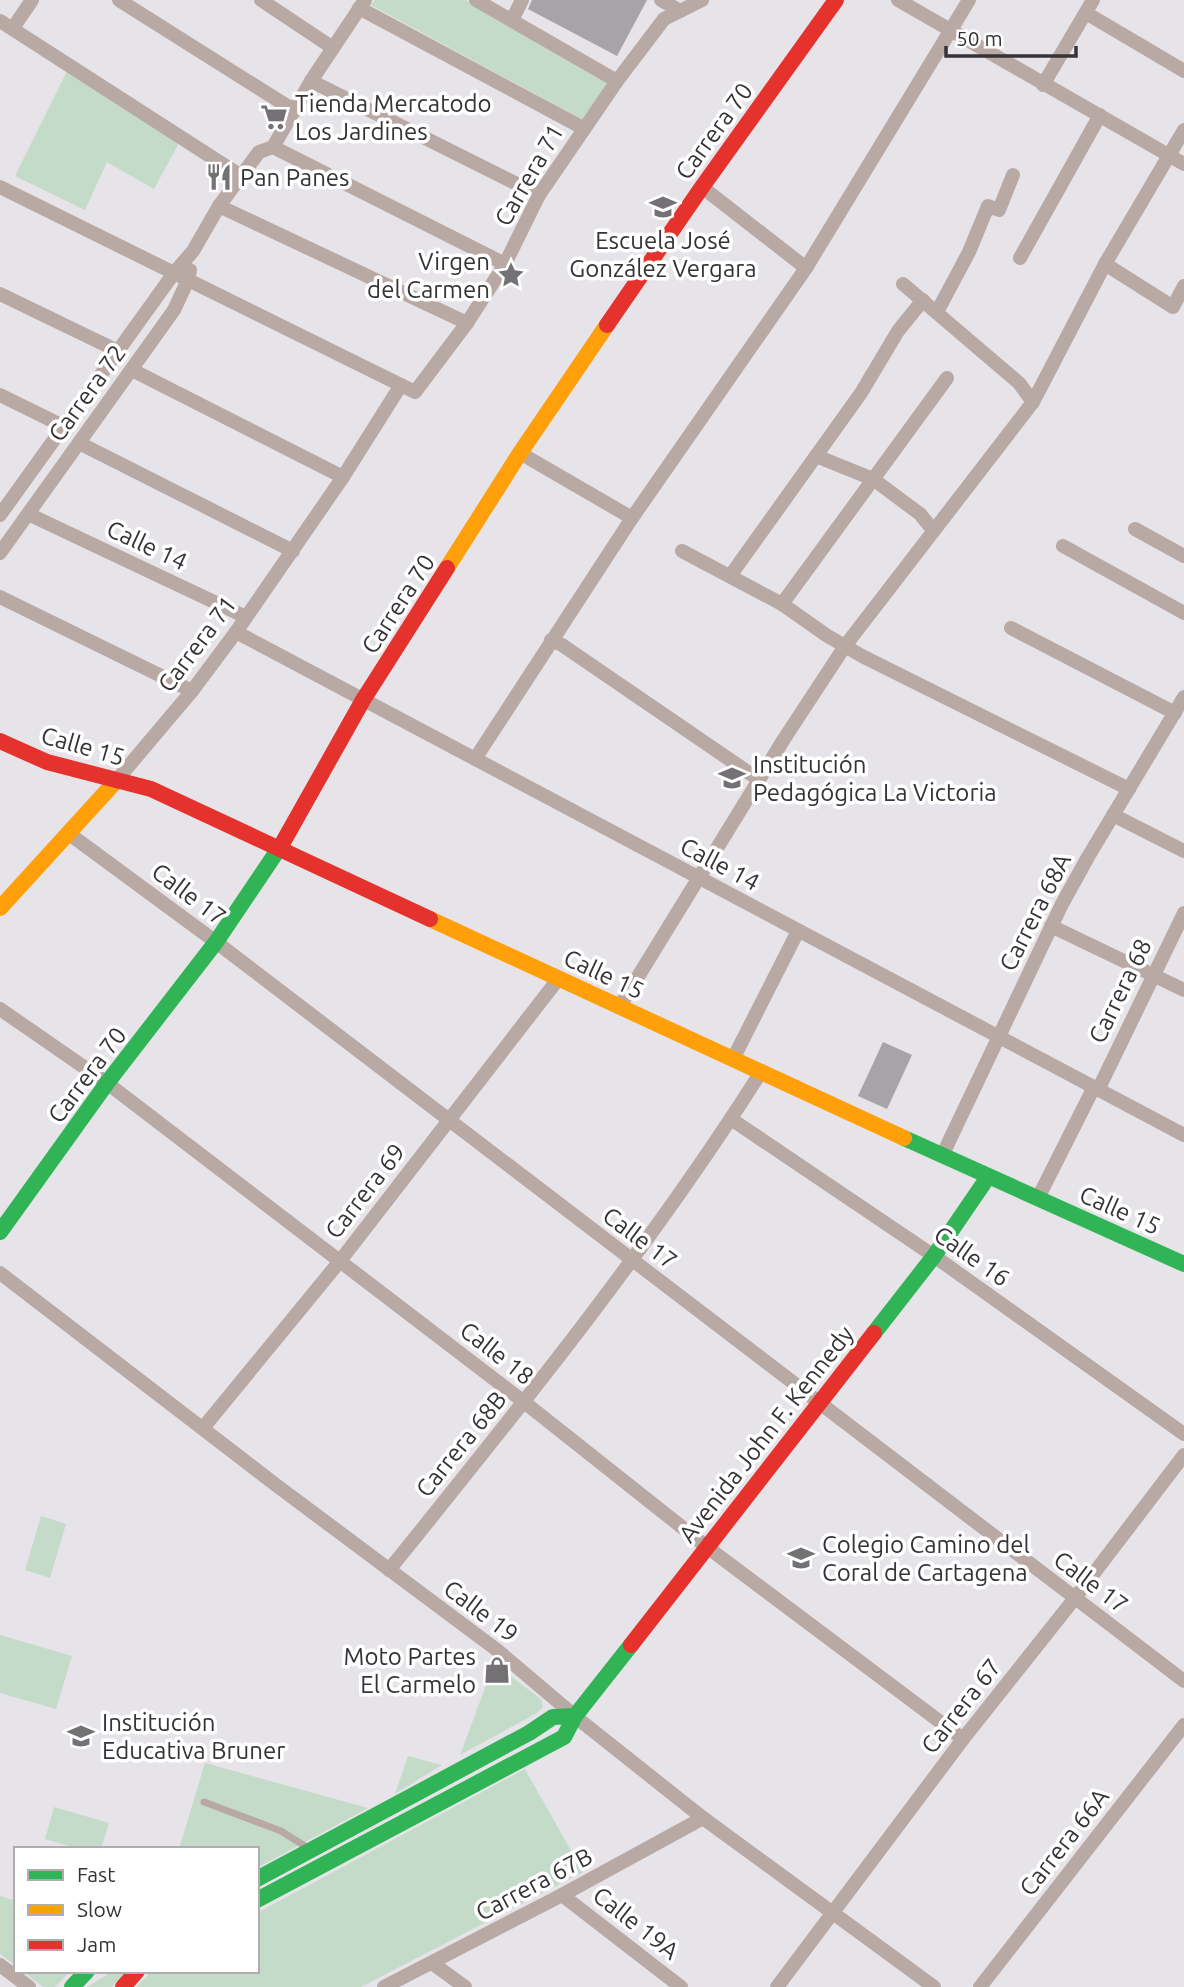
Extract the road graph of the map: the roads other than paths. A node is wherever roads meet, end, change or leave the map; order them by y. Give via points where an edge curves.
1 (32, 0) edge
2 (119, 0) edge
3 (261, 0) edge
4 (476, 0) edge
5 (522, 0) edge
6 (661, 0) edge
7 (702, 0) edge
8 (836, 0) edge
9 (898, 0) edge
10 (970, 0) edge
11 (1093, 0) edge
12 (362, 4) edge
13 (680, 10) junction
14 (1086, 13) junction
15 (512, 20) junction
16 (7, 25) edge
17 (953, 30) junction
18 (333, 48) junction
19 (1184, 71) edge
20 (311, 81) junction
21 (617, 81) junction
22 (1043, 85) junction
23 (295, 111) junction
24 (1100, 115) junction
25 (583, 128) junction
26 (1184, 130) edge
27 (273, 147) junction
28 (1170, 156) junction
29 (1184, 164) edge
30 (241, 176) junction
31 (1013, 176) dead end
32 (0, 187) edge
33 (702, 187) junction
34 (539, 195) junction
35 (219, 206) junction
36 (193, 251) junction
37 (1020, 258) dead end
38 (505, 264) junction
39 (1105, 264) junction
40 (806, 268) junction
41 (174, 273) junction
42 (188, 280) junction
43 (903, 284) dead end
44 (1184, 286) edge
45 (0, 294) edge
46 (923, 300) junction
47 (937, 312) junction
48 (467, 323) junction
49 (118, 351) junction
50 (132, 370) junction
51 (947, 378) dead end
52 (408, 388) junction
53 (0, 395) edge
54 (1033, 402) junction
55 (63, 426) junction
56 (79, 443) junction
57 (520, 453) junction
58 (816, 456) junction
59 (343, 477) junction
60 (873, 479) junction
61 (6, 495) edge
62 (28, 514) junction
63 (0, 515) edge
64 (632, 518) junction
65 (1135, 529) dead end
66 (933, 530) junction
67 (1063, 546) dead end
68 (293, 551) junction
69 (682, 551) dead end
70 (0, 553) edge
71 (1184, 556) edge
72 (730, 576) junction
73 (0, 597) edge
74 (782, 604) junction
75 (1184, 613) edge
76 (246, 617) junction
77 (1011, 628) dead end
78 (236, 632) junction
79 (551, 640) junction
80 (845, 646) junction
81 (192, 691) junction
82 (1184, 697) edge
83 (363, 700) junction
84 (1175, 713) junction
85 (0, 741) edge
86 (475, 759) junction
87 (758, 779) junction
88 (116, 781) junction
89 (1129, 789) junction
90 (1113, 815) junction
91 (68, 833) junction
92 (280, 848) junction
93 (1184, 851) edge
94 (700, 878) junction
95 (0, 908) edge
96 (1184, 913) edge
97 (1051, 926) junction
98 (798, 931) junction
99 (216, 942) junction
100 (1153, 975) junction
101 (559, 978) junction
102 (1184, 990) edge
103 (620, 1006) junction
104 (0, 1009) edge
105 (998, 1037) junction
106 (733, 1059) junction
107 (761, 1072) junction
108 (107, 1083) junction
109 (1096, 1088) junction
110 (731, 1119) junction
111 (449, 1120) junction
112 (1184, 1135) edge
113 (942, 1156) junction
114 (988, 1177) junction
115 (1038, 1198) junction
116 (0, 1232) edge
117 (934, 1256) junction
118 (632, 1260) junction
119 (340, 1261) junction
120 (1184, 1264) edge
121 (1, 1276) edge
122 (524, 1402) junction
123 (818, 1403) junction
124 (203, 1428) junction
125 (1184, 1434) edge
126 (1184, 1455) edge
127 (708, 1547) junction
128 (389, 1570) junction
129 (1075, 1598) junction
130 (1184, 1681) edge
131 (575, 1716) junction
132 (1184, 1725) edge
133 (962, 1739) junction
134 (204, 1802) dead end
135 (703, 1818) junction
136 (312, 1850) junction
137 (259, 1878) edge
138 (562, 1895) junction
139 (259, 1899) edge
140 (834, 1912) junction
141 (432, 1963) junction
142 (0, 1965) edge
143 (85, 1973) edge
144 (135, 1973) edge
145 (29, 1987) edge
146 (72, 1987) edge
147 (122, 1987) edge
148 (384, 1987) edge
149 (465, 1987) edge
150 (681, 1987) edge
151 (777, 1987) edge
152 (934, 1987) edge
153 (980, 1987) edge

1 - 16 street
2 - 23 street
3 - 18 street
4 - 15 street
5 - 15 street
6 - 13 street
7 - 13 street, Carrera 71
8 - 33 street, Carrera 70
9 - 17 street
10 - 17 street
11 - 14 street
12 - 18 street, Carrera 72
12 - 25 street
13 - 21 street, Carrera 71 via 664,19
14 - 19 street
14 - 22 street
15 - 21 street
16 - 30 street
17 - 22 street
17 - 40 street
18 - 20 street, Carrera 72
20 - 23 street, Carrera 72
20 - 34 street
21 - 25 street, Carrera 71
22 - 24 street
23 - 27 street, Carrera 72
24 - 28 street
24 - 37 street
25 - 34 street, Carrera 71
26 - 28 street
27 - 30 street, Carrera 72 via 259,152
27 - 38 street
28 - 29 street
28 - 39 street
30 - 35 street, Carrera 72
31 - 47 street via 999,210 988,206
32 - 41 street
33 - 40 street
33 - 57 street, Carrera 70
34 - 38 street, Carrera 71
35 - 36 street, Carrera 72
35 - 48 street
36 - 41 street, Carrera 72
36 - 42 street, Carrera 72
38 - 48 street, Carrera 71
39 - 44 street via 1172,307
39 - 54 street
40 - 64 street
41 - 42 street
41 - 49 street, Carrera 72
42 - 50 street, Carrera 72 via 174,310
42 - 52 street
43 - 46 street
45 - 49 street
46 - 47 street
46 - 58 street
47 - 54 street via 1019,383
48 - 52 street, Carrera 71
49 - 55 street, Carrera 72
50 - 56 street, Carrera 72
50 - 59 street
51 - 60 street
52 - 59 street, Carrera 71
53 - 55 street
54 - 66 street
55 - 61 street, Carrera 72
56 - 62 street, Carrera 72
56 - 68 street
57 - 64 street
57 - 83 street, Carrera 70
58 - 60 street
58 - 72 street
59 - 68 street, Carrera 71
60 - 66 street via 920,514
60 - 74 street
61 - 63 street, Carrera 72
62 - 70 street, Carrera 72
62 - 76 street, Calle 14
64 - 79 street
65 - 71 street
66 - 80 street
67 - 75 street
68 - 76 street, Carrera 71
69 - 72 street
72 - 74 street
73 - 81 street
74 - 80 street
76 - 78 street, Carrera 71
77 - 84 street
78 - 81 street, Carrera 71
78 - 83 street, Calle 14
79 - 86 street
79 - 87 street
80 - 87 street
80 - 89 street
81 - 88 street, Carrera 71
82 - 84 street, Carrera 68A
83 - 86 street, Calle 14
83 - 92 street, Carrera 70
84 - 89 street, Carrera 68A
85 - 88 street, Calle 15 via 47,762
86 - 94 street, Calle 14
87 - 94 street
88 - 91 street, Carrera 71
88 - 92 street, Calle 15 via 151,789
89 - 90 street, Carrera 68A
90 - 93 street
90 - 97 street, Carrera 68A
91 - 95 street, Carrera 71
91 - 99 street, Calle 17
92 - 99 street, Carrera 70
92 - 101 street, Calle 15
94 - 98 street, Calle 14
94 - 103 street
96 - 100 street, Carrera 68
97 - 100 street
97 - 105 street, Carrera 68A
98 - 105 street, Calle 14
98 - 106 street
99 - 108 street, Carrera 70
99 - 111 street, Calle 17
100 - 102 street
100 - 109 street, Carrera 68
101 - 103 street, Calle 15
101 - 111 street, Carrera 69
103 - 106 street, Calle 15
104 - 108 street, Calle 18
105 - 109 street, Calle 14
105 - 113 street, Carrera 68A
106 - 107 street, Calle 15
107 - 110 street, Carrera 68B
107 - 113 street, Calle 15
108 - 116 street, Carrera 70
108 - 119 street, Calle 18
109 - 112 street, Calle 14
109 - 115 street, Carrera 68
110 - 117 street, Calle 16
110 - 118 street, Carrera 68B
111 - 118 street, Calle 17
111 - 119 street, Carrera 69
113 - 114 street, Calle 15
114 - 115 street, Calle 15
114 - 117 street, Avenida John F. Kennedy
115 - 120 street, Calle 15
117 - 123 street, Avenida John F. Kennedy
117 - 125 street, Calle 16
118 - 122 street, Carrera 68B
118 - 123 street, Calle 17
119 - 122 street, Calle 18
119 - 124 street, Carrera 69
121 - 124 street, Calle 19
122 - 127 street, Calle 18
122 - 128 street, Carrera 68B
123 - 127 street, Avenida John F. Kennedy
123 - 129 street, Calle 17
124 - 128 street, Calle 19
126 - 129 street, Carrera 67
127 - 131 street, Avenida John F. Kennedy
127 - 133 street, Calle 18
128 - 131 street, Calle 19 via 497,1650
129 - 130 street, Calle 17
129 - 133 street, Carrera 67
131 - 135 street, Calle 19
131 - 136 street via 553,1717
131 - 139 street, Avenida John F. Kennedy via 564,1737
132 - 153 street, Carrera 66A
133 - 140 street, Carrera 67
134 - 136 lane via 281,1831
135 - 138 street, Carrera 67B
135 - 140 street, Calle 19
136 - 137 street
138 - 141 street, Carrera 67B
138 - 150 street, Calle 19A
140 - 151 street, Carrera 67
140 - 152 street, Calle 19
141 - 148 street, Carrera 67B
141 - 149 street
142 - 145 street
143 - 146 street
144 - 147 street

